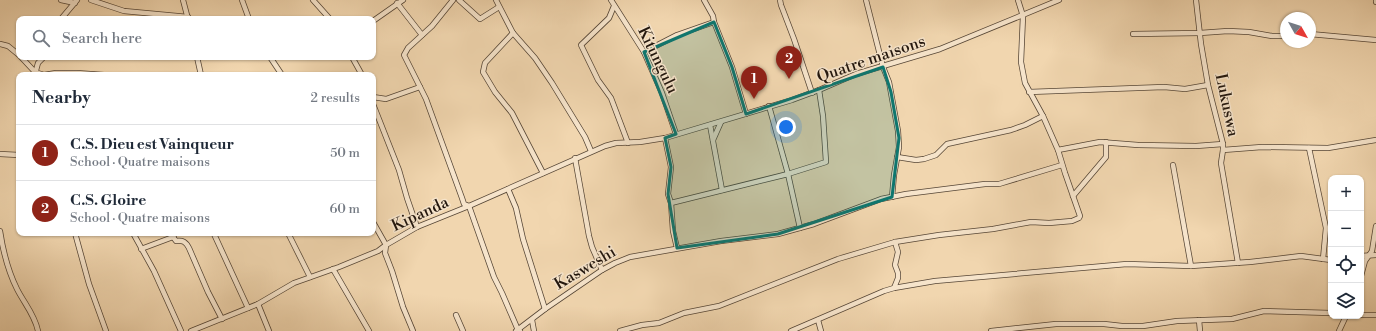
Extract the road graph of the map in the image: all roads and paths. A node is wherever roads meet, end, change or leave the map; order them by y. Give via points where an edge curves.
1 (61, 0) edge
2 (91, 0) edge
3 (183, 0) edge
4 (242, 0) edge
5 (313, 0) edge
6 (403, 0) edge
7 (454, 0) edge
8 (458, 0) edge
9 (496, 0) edge
10 (618, 0) edge
11 (704, 0) edge
12 (780, 0) edge
13 (866, 0) edge
14 (1018, 0) edge
15 (1059, 0) edge
16 (1196, 0) edge
17 (76, 2) edge
18 (395, 2) edge
19 (613, 3) edge
20 (499, 7) junction
21 (64, 16) edge
22 (170, 16) edge
23 (187, 16) edge
24 (248, 16) edge
25 (327, 16) edge
26 (1023, 16) junction
27 (376, 18) edge
28 (714, 22) junction
29 (514, 33) junction
30 (1200, 33) junction
31 (1133, 34) dead end
32 (422, 35) junction
33 (1316, 35) edge
34 (1280, 36) edge
35 (1376, 40) edge
36 (0, 44) edge
37 (644, 52) junction
38 (16, 53) edge
39 (24, 60) edge
40 (41, 60) edge
41 (198, 60) edge
42 (272, 60) edge
43 (354, 60) edge
44 (883, 67) junction
45 (34, 72) edge
46 (35, 72) edge
47 (200, 72) edge
48 (280, 72) edge
49 (360, 72) edge
50 (1208, 85) junction
51 (420, 87) junction
52 (819, 90) junction
53 (1029, 92) junction
54 (812, 93) junction
55 (376, 97) edge
56 (770, 106) junction
57 (376, 112) edge
58 (746, 114) junction
59 (1043, 116) junction
60 (721, 122) junction
61 (710, 125) junction
62 (676, 134) junction
63 (665, 138) junction
64 (713, 140) junction
65 (1376, 140) edge
66 (1106, 142) junction
67 (628, 143) junction
68 (1223, 144) junction
69 (1309, 148) junction
70 (1058, 150) junction
71 (1223, 150) junction
72 (592, 151) junction
73 (0, 154) edge
74 (16, 155) edge
75 (897, 157) junction
76 (576, 158) junction
77 (1062, 165) junction
78 (1173, 165) dead end
79 (543, 173) junction
80 (788, 174) junction
81 (508, 189) junction
82 (722, 190) junction
83 (1073, 196) junction
84 (892, 197) junction
85 (671, 203) junction
86 (469, 206) junction
87 (1376, 226) edge
88 (376, 227) edge
89 (417, 227) junction
90 (800, 228) junction
91 (0, 231) edge
92 (76, 236) edge
93 (134, 236) edge
94 (172, 236) edge
95 (174, 236) edge
96 (215, 236) edge
97 (290, 236) edge
98 (895, 242) junction
99 (386, 245) junction
100 (677, 248) junction
101 (141, 249) junction
102 (1369, 255) junction
103 (1376, 255) edge
104 (1364, 256) edge
105 (1323, 259) junction
106 (1328, 260) edge
107 (1238, 263) junction
108 (1364, 264) edge
109 (1191, 266) junction
110 (333, 269) junction
111 (602, 270) junction
112 (310, 277) junction
113 (894, 288) junction
114 (258, 304) junction
115 (248, 308) junction
116 (545, 309) junction
117 (1328, 313) edge
118 (456, 315) dead end
119 (1364, 315) edge
120 (1376, 315) edge
121 (222, 319) junction
122 (1345, 319) edge
123 (532, 320) junction
124 (818, 320) junction
125 (1199, 320) junction
126 (38, 331) edge
127 (106, 331) edge
128 (181, 331) edge
129 (191, 331) edge
130 (269, 331) edge
131 (369, 331) edge
132 (413, 331) edge
133 (463, 331) edge
134 (518, 331) edge
135 (534, 331) edge
136 (620, 331) edge
137 (791, 331) edge
138 (821, 331) edge
139 (991, 331) edge
140 (1200, 331) edge
141 (1339, 331) edge

1 - 17 street
2 - 22 street via 124,11
3 - 23 street
4 - 24 street
5 - 25 street
6 - 18 street
7 - 32 street
8 - 20 street via 480,20
9 - 20 street
10 - 19 street
11 - 28 street
12 - 54 street
13 - 44 street
14 - 26 street
15 - 26 street, Quatre maisons
16 - 30 street, Lukuswa
17 - 21 street
18 - 27 street
18 - 32 street
19 - 37 street, Kitungulu
19 - 67 street via 606,22 581,45 598,80 611,98
20 - 29 street
26 - 44 street, Quatre maisons via 940,49
26 - 53 street via 1021,62 1024,83
28 - 37 street via 677,35
28 - 58 street via 732,67
29 - 72 street via 548,77
29 - 79 street via 485,63 483,72 512,113
30 - 31 street
30 - 34 street via 1228,31
30 - 50 street, Lukuswa
32 - 51 street via 404,55
33 - 35 street
36 - 38 street via 8,46
37 - 62 street, Kitungulu
39 - 45 street
40 - 46 street
41 - 47 street
42 - 48 street
43 - 49 street
44 - 52 street, Quatre maisons via 849,77
44 - 75 street via 889,82 898,131
50 - 53 street via 1185,89 1164,87
50 - 68 street, Lukuswa
51 - 55 street via 386,98
51 - 86 street via 463,202
52 - 54 street, Quatre maisons
52 - 80 street via 826,162
53 - 59 street
54 - 56 street, Quatre maisons
56 - 58 street, Quatre maisons
56 - 80 street
57 - 89 street via 399,170
58 - 60 street, Quatre maisons
59 - 70 street
59 - 75 street via 1011,130 947,144 936,155 924,159
60 - 61 street, Quatre maisons
60 - 64 street
61 - 62 street, Quatre maisons
61 - 64 street
62 - 63 street, Quatre maisons
63 - 67 street, Kipanda
63 - 85 street via 670,161 668,194
64 - 82 street
65 - 69 street via 1336,147
66 - 68 street via 1196,146
66 - 70 street via 1093,142
66 - 83 street via 1106,158
67 - 72 street, Kipanda via 616,143
68 - 71 street, Lukuswa
69 - 71 street
69 - 105 street via 1326,228
70 - 77 street
71 - 107 street, Lukuswa via 1221,163
72 - 76 street, Kipanda
73 - 74 street
75 - 84 street
76 - 79 street, Kipanda
76 - 111 street via 589,236
77 - 83 street
77 - 84 street, Kasweshi via 999,184
78 - 109 street
79 - 81 street, Kipanda
80 - 82 street
80 - 90 street
81 - 86 street, Kipanda
81 - 116 street via 516,208
82 - 85 street
83 - 98 street via 1080,216 1077,220 1031,222
84 - 90 street, Kasweshi
85 - 100 street
86 - 89 street, Kipanda
86 - 134 street via 494,277
87 - 102 street
88 - 99 street
89 - 99 street, Kipanda
90 - 100 street, Kasweshi via 778,234
91 - 126 street via 7,263
92 - 127 street
93 - 101 street
94 - 101 street
95 - 121 street via 176,241 182,240 190,248
96 - 115 street
97 - 112 street
98 - 113 street via 898,252 895,265 898,278
98 - 136 street via 838,260 720,306
99 - 110 street, Kipanda via 378,251
99 - 132 street via 385,253
100 - 111 street, Kasweshi via 630,257
101 - 128 street via 154,271
102 - 103 street
102 - 104 street
102 - 108 street
105 - 106 street
105 - 107 street via 1301,256
107 - 109 street
109 - 113 street via 1126,264 935,281
110 - 112 street, Kipanda
110 - 131 street
111 - 116 street, Kasweshi
112 - 114 street, Kipanda via 294,283
113 - 124 street
114 - 115 street, Kipanda
114 - 130 street
115 - 121 street, Kipanda
116 - 123 street, Kasweshi
117 - 125 street via 1264,311 1232,319
118 - 133 street
119 - 120 street
121 - 129 street, Kipanda
122 - 141 street
123 - 134 street, Kasweshi
123 - 135 street
124 - 137 street
124 - 138 street
125 - 139 street via 1133,327 1056,324
125 - 140 street

